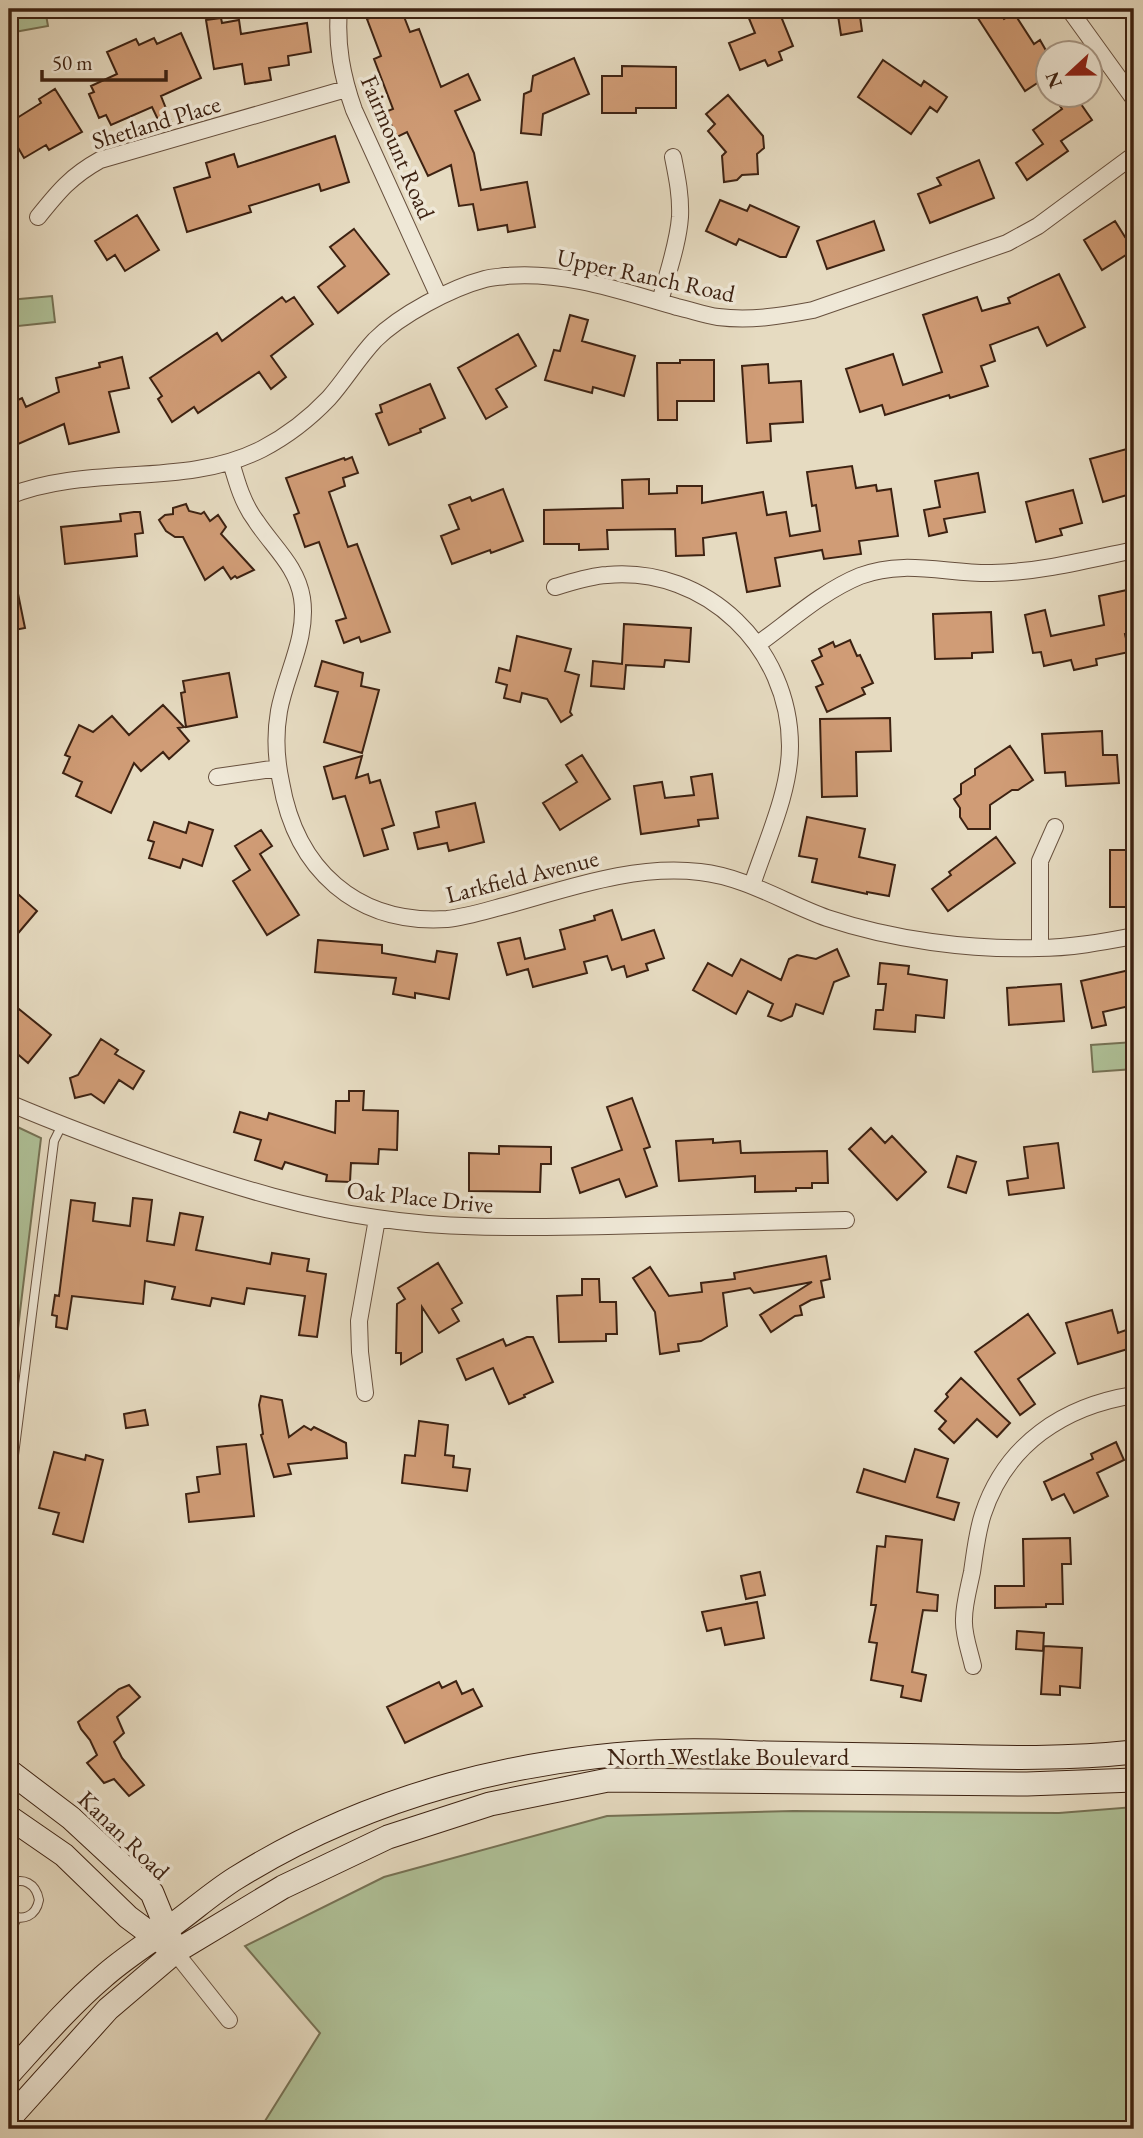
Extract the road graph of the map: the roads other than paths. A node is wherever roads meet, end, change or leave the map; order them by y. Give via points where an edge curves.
1 (339, 9) edge
2 (1069, 9) edge
3 (346, 89) junction
4 (1134, 100) edge
5 (1134, 155) edge
6 (673, 157) dead end
7 (38, 217) dead end
8 (439, 297) junction
9 (660, 302) junction
10 (231, 462) junction
11 (9, 496) edge
12 (1134, 550) edge
13 (555, 587) dead end
14 (758, 644) junction
15 (278, 768) junction
16 (217, 777) dead end
17 (1055, 827) dead end
18 (752, 885) junction
19 (1134, 936) edge
20 (1040, 948) junction
21 (9, 1103) edge
22 (62, 1125) junction
23 (377, 1219) junction
24 (846, 1220) dead end
25 (365, 1393) dead end
26 (1134, 1395) edge
27 (9, 1494) edge
28 (973, 1666) dead end
29 (1134, 1752) edge
30 (9, 1771) edge
31 (1134, 1780) edge
32 (9, 1816) edge
33 (9, 1884) edge
34 (13, 1916) edge
35 (9, 1934) edge
36 (161, 1934) junction
37 (175, 1952) junction
38 (229, 2020) dead end
39 (9, 2074) edge
40 (9, 2119) edge

1 - 3 street, Fairmount Road via 339,58
2 - 4 street
3 - 7 street, Shetland Place via 100,160 68,181
3 - 8 street, Fairmount Road
5 - 9 street, Upper Ranch Road via 1038,226 1007,243 813,310 750,320 715,317
6 - 9 street via 680,218
8 - 9 street, Upper Ranch Road via 486,278 517,275 553,276
8 - 10 street, Upper Ranch Road via 377,339 329,398 298,427
10 - 11 street, Upper Ranch Road via 188,472 59,482
10 - 15 street, Larkfield Avenue via 248,509 298,579 302,599 300,638 279,713
12 - 14 street via 1033,570 990,573 918,566 883,570 836,588
13 - 14 street via 608,575 663,579 715,602
14 - 18 street via 782,692 790,747 783,794
15 - 16 street
15 - 18 street, Larkfield Avenue via 292,825 315,865 352,897 396,916 457,918 651,871 700,872
17 - 20 street via 1040,861
18 - 20 street, Larkfield Avenue via 826,917 881,933 966,947
19 - 20 street, Larkfield Avenue
21 - 22 street, Oak Place Drive
22 - 23 street, Oak Place Drive via 272,1198
22 - 27 lane via 54,1142
23 - 24 street, Oak Place Drive via 506,1228
23 - 25 street via 359,1321
26 - 28 street via 1078,1409 1047,1427 1017,1454 997,1482 979,1532 964,1620
29 - 36 main road, North Westlake Boulevard via 1025,1758 682,1751 604,1755 532,1766 430,1791 327,1830 234,1879
30 - 36 main road, Kanan Road via 71,1818 152,1893
31 - 37 main road, North Westlake Boulevard via 1027,1784 608,1780 490,1804 388,1837 283,1886
32 - 36 main road via 64,1855 128,1917
33 - 34 lane via 24,1880 38,1893 34,1912 23,1918
34 - 35 lane
36 - 37 main road, Kanan Road
36 - 39 main road, North Westlake Boulevard via 104,1976
37 - 38 street
37 - 40 main road, North Westlake Boulevard via 108,2009

